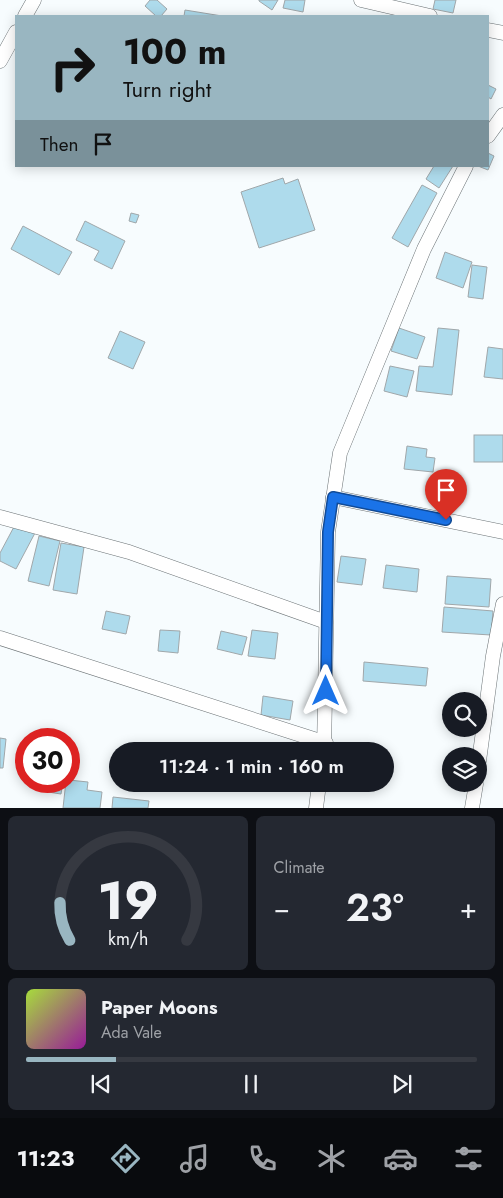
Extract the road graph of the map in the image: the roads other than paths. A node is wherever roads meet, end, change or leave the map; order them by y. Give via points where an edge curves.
1 (34, 0) edge
2 (361, 0) edge
3 (26, 15) edge
4 (426, 15) edge
5 (489, 30) edge
6 (15, 34) edge
7 (503, 34) edge
8 (0, 61) edge
9 (503, 115) edge
10 (489, 135) edge
11 (466, 167) edge
12 (333, 497) junction
13 (0, 517) edge
14 (503, 532) edge
15 (503, 604) edge
16 (326, 622) junction
17 (0, 638) edge
18 (310, 742) edge
19 (325, 742) edge
20 (481, 747) edge
21 (318, 792) edge
22 (475, 792) edge
23 (316, 808) edge
24 (472, 808) edge

1 - 3 street
2 - 4 street
5 - 7 street
6 - 8 street
9 - 10 street
11 - 12 street via 424,250 340,454
12 - 14 street
12 - 16 street via 328,532
13 - 16 street via 129,552
15 - 20 street
16 - 19 street
17 - 18 street
21 - 23 street
22 - 24 street

